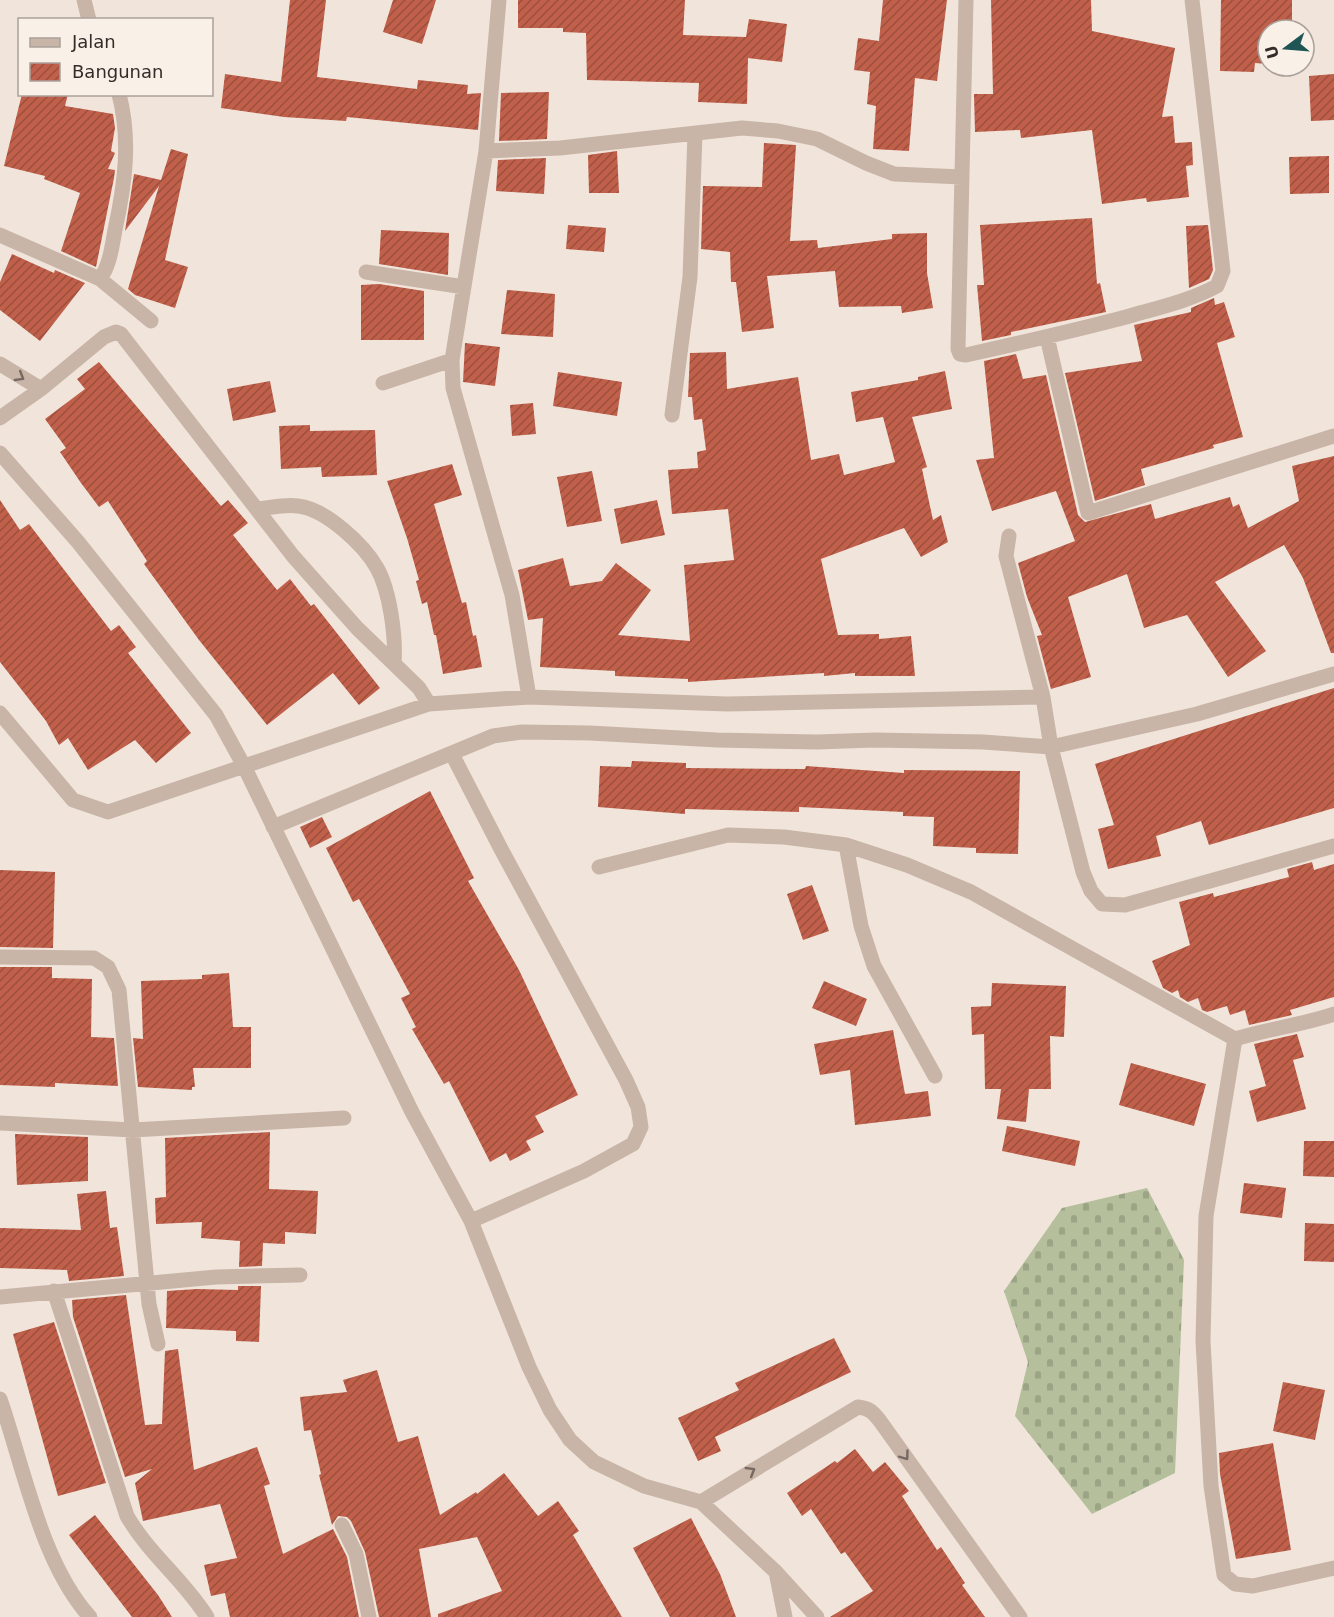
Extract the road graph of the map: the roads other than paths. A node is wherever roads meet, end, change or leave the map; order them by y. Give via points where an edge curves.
1 (84, 0) edge
2 (499, 0) edge
3 (966, 0) edge
4 (1192, 0) edge
5 (88, 18) edge
6 (119, 96) edge
7 (695, 134) junction
8 (486, 151) junction
9 (962, 177) junction
10 (0, 235) edge
11 (366, 272) dead end
12 (100, 279) junction
13 (464, 287) junction
14 (151, 321) dead end
15 (1047, 337) junction
16 (452, 360) junction
17 (0, 364) edge
18 (383, 383) dead end
19 (41, 389) junction
20 (672, 415) dead end
21 (0, 418) edge
22 (1334, 436) edge
23 (0, 453) edge
24 (257, 509) junction
25 (1009, 536) dead end
26 (394, 663) junction
27 (1334, 674) edge
28 (529, 697) junction
29 (1043, 697) junction
30 (429, 704) junction
31 (0, 714) edge
32 (1051, 747) junction
33 (452, 754) junction
34 (244, 766) junction
35 (273, 827) junction
36 (846, 845) junction
37 (1334, 846) edge
38 (599, 867) dead end
39 (0, 957) edge
40 (1334, 1014) edge
41 (1235, 1039) junction
42 (935, 1076) dead end
43 (344, 1118) dead end
44 (0, 1123) edge
45 (133, 1130) junction
46 (471, 1221) junction
47 (300, 1275) dead end
48 (147, 1284) junction
49 (54, 1291) junction
50 (0, 1297) edge
51 (158, 1344) dead end
52 (0, 1399) edge
53 (701, 1502) junction
54 (342, 1525) dead end
55 (1334, 1568) edge
56 (776, 1572) junction
57 (90, 1617) edge
58 (207, 1617) edge
59 (369, 1617) edge
60 (785, 1617) edge
61 (818, 1617) edge
62 (1020, 1617) edge

1 - 5 street
2 - 8 street
3 - 9 street
4 - 15 street via 1223,271 1218,286 1199,296
6 - 12 street via 126,133 124,184 106,271
7 - 8 street via 560,148
7 - 9 street via 741,128 778,131 817,139 894,174
7 - 20 street via 690,278
8 - 13 street
9 - 15 street via 960,354 966,356
10 - 12 street
11 - 13 street
12 - 14 street
13 - 16 street
15 - 22 street via 1089,513
16 - 18 street
16 - 28 street via 453,388 512,596
17 -> 19 street
19 - 21 street
19 - 24 street via 104,337 121,334
23 - 34 street via 78,542 216,715
24 - 26 street via 293,556
24 - 26 street via 300,506 333,520 361,547 377,569 385,597 396,638
25 - 29 street via 1006,556
26 - 30 street
27 - 32 street via 1197,714
28 - 29 street via 727,704
28 - 30 street
29 - 32 street
30 - 34 street
31 - 34 street via 73,800 108,812
32 - 33 street via 983,742 817,742 522,732 493,736
32 - 37 street via 1083,872 1102,904 1125,905
33 - 35 street
33 - 46 street via 612,1052 638,1107 641,1127 633,1144 584,1171
34 - 35 street
35 - 46 street via 412,1112
36 - 38 street via 784,837 728,836
36 - 41 street via 971,892
36 - 42 street via 861,926 874,966
39 - 45 street via 94,958 108,967 119,990
40 - 41 street
41 - 55 street via 1206,1216 1203,1341 1212,1486 1224,1575 1234,1584 1253,1586
43 - 45 street
44 - 45 street
45 - 48 street
46 - 53 street via 529,1367 570,1440 594,1462 644,1486
47 - 48 street
48 - 49 street
48 - 51 street
49 - 50 street
49 - 58 street via 127,1516 140,1539 193,1595
52 - 57 street via 49,1550 61,1579
53 - 56 street
53 -> 62 street via 858,1407 865,1407 880,1421
54 - 59 street via 356,1554
56 - 60 street
56 - 61 street

